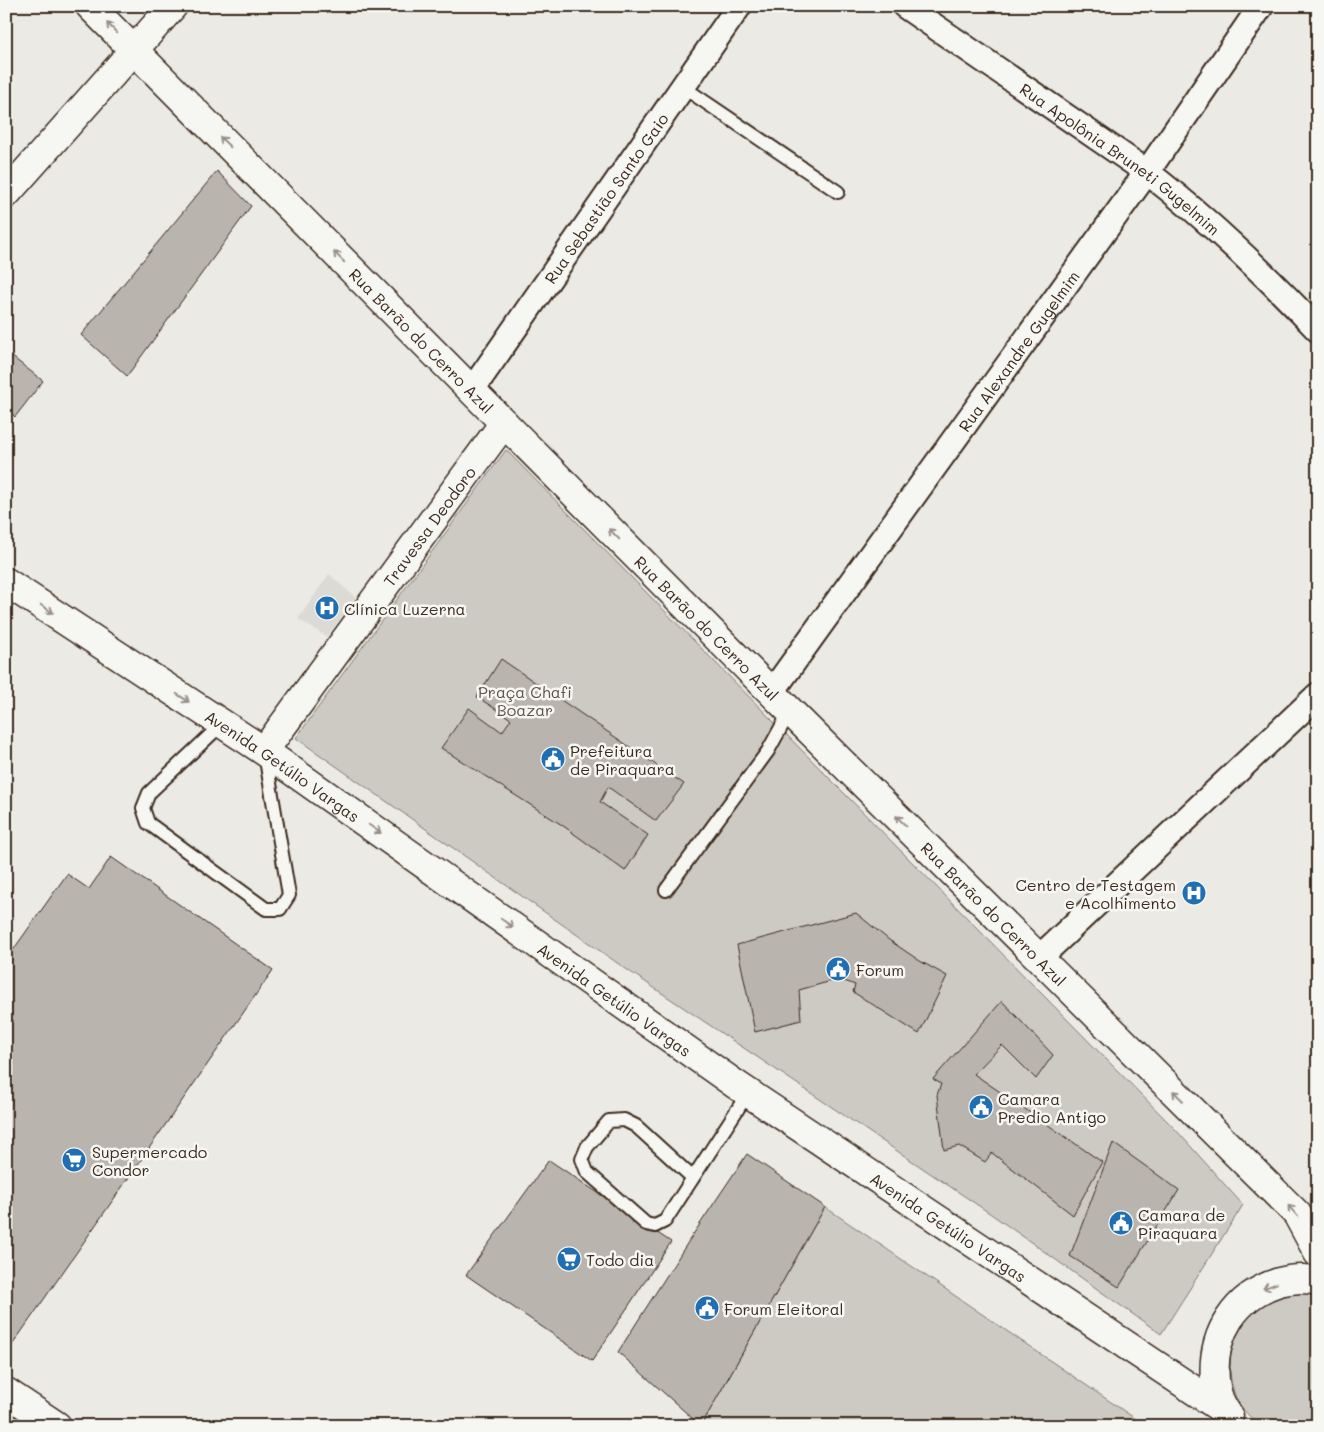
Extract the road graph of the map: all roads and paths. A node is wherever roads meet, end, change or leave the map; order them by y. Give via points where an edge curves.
1 (90, 6) edge
2 (173, 6) edge
3 (739, 6) edge
4 (905, 6) edge
5 (1261, 6) edge
6 (134, 51) junction
7 (683, 87) junction
8 (1147, 172) junction
9 (838, 192) dead end
10 (6, 194) edge
11 (1318, 330) edge
12 (472, 390) junction
13 (504, 423) junction
14 (6, 582) edge
15 (1318, 695) edge
16 (781, 702) junction
17 (222, 724) junction
18 (264, 751) junction
19 (666, 890) dead end
20 (1039, 958) junction
21 (748, 1093) junction
22 (693, 1178) junction
23 (1318, 1253) edge
24 (1318, 1281) edge
25 (6, 1392) edge
26 (1231, 1418) edge
27 (57, 1426) edge

6 -> 1 main road, Rua Barão do Cerro Azul
2 - 6 main road
3 - 7 street, Rua Sebastião Santo Gaio
4 - 8 street, Rua Apolônia Bruneti Gugelmim
5 - 8 street, Rua Alexandre Gugelmim
6 - 10 main road
12 -> 6 main road, Rua Barão do Cerro Azul
7 - 9 lane
7 - 12 street, Rua Sebastião Santo Gaio
8 - 11 street, Rua Apolônia Bruneti Gugelmim via 1182,199
8 - 16 street, Rua Alexandre Gugelmim
12 - 13 main road, Rua Barão do Cerro Azul
16 -> 13 main road, Rua Barão do Cerro Azul
13 - 18 main road, Travessa Deodoro
14 -> 17 main road, Avenida Getúlio Vargas
15 - 20 street
16 - 19 lane via 768,751
20 -> 16 main road, Rua Barão do Cerro Azul
17 - 18 main road, Avenida Getúlio Vargas
17 - 18 lane via 149,793 143,808 148,823 203,864 266,909 280,909 289,895
18 -> 21 main road, Avenida Getúlio Vargas
23 -> 20 main road, Rua Barão do Cerro Azul via 1297,1214
21 - 22 lane
21 - 26 main road, Avenida Getúlio Vargas
22 - 22 lane via 665,1221 656,1226 646,1224 587,1172 582,1159 587,1147 610,1121 624,1120 636,1126
24 -> 26 main road via 1288,1280 1265,1287 1245,1300 1228,1318 1218,1340 1214,1364 1216,1389
25 - 27 main road

